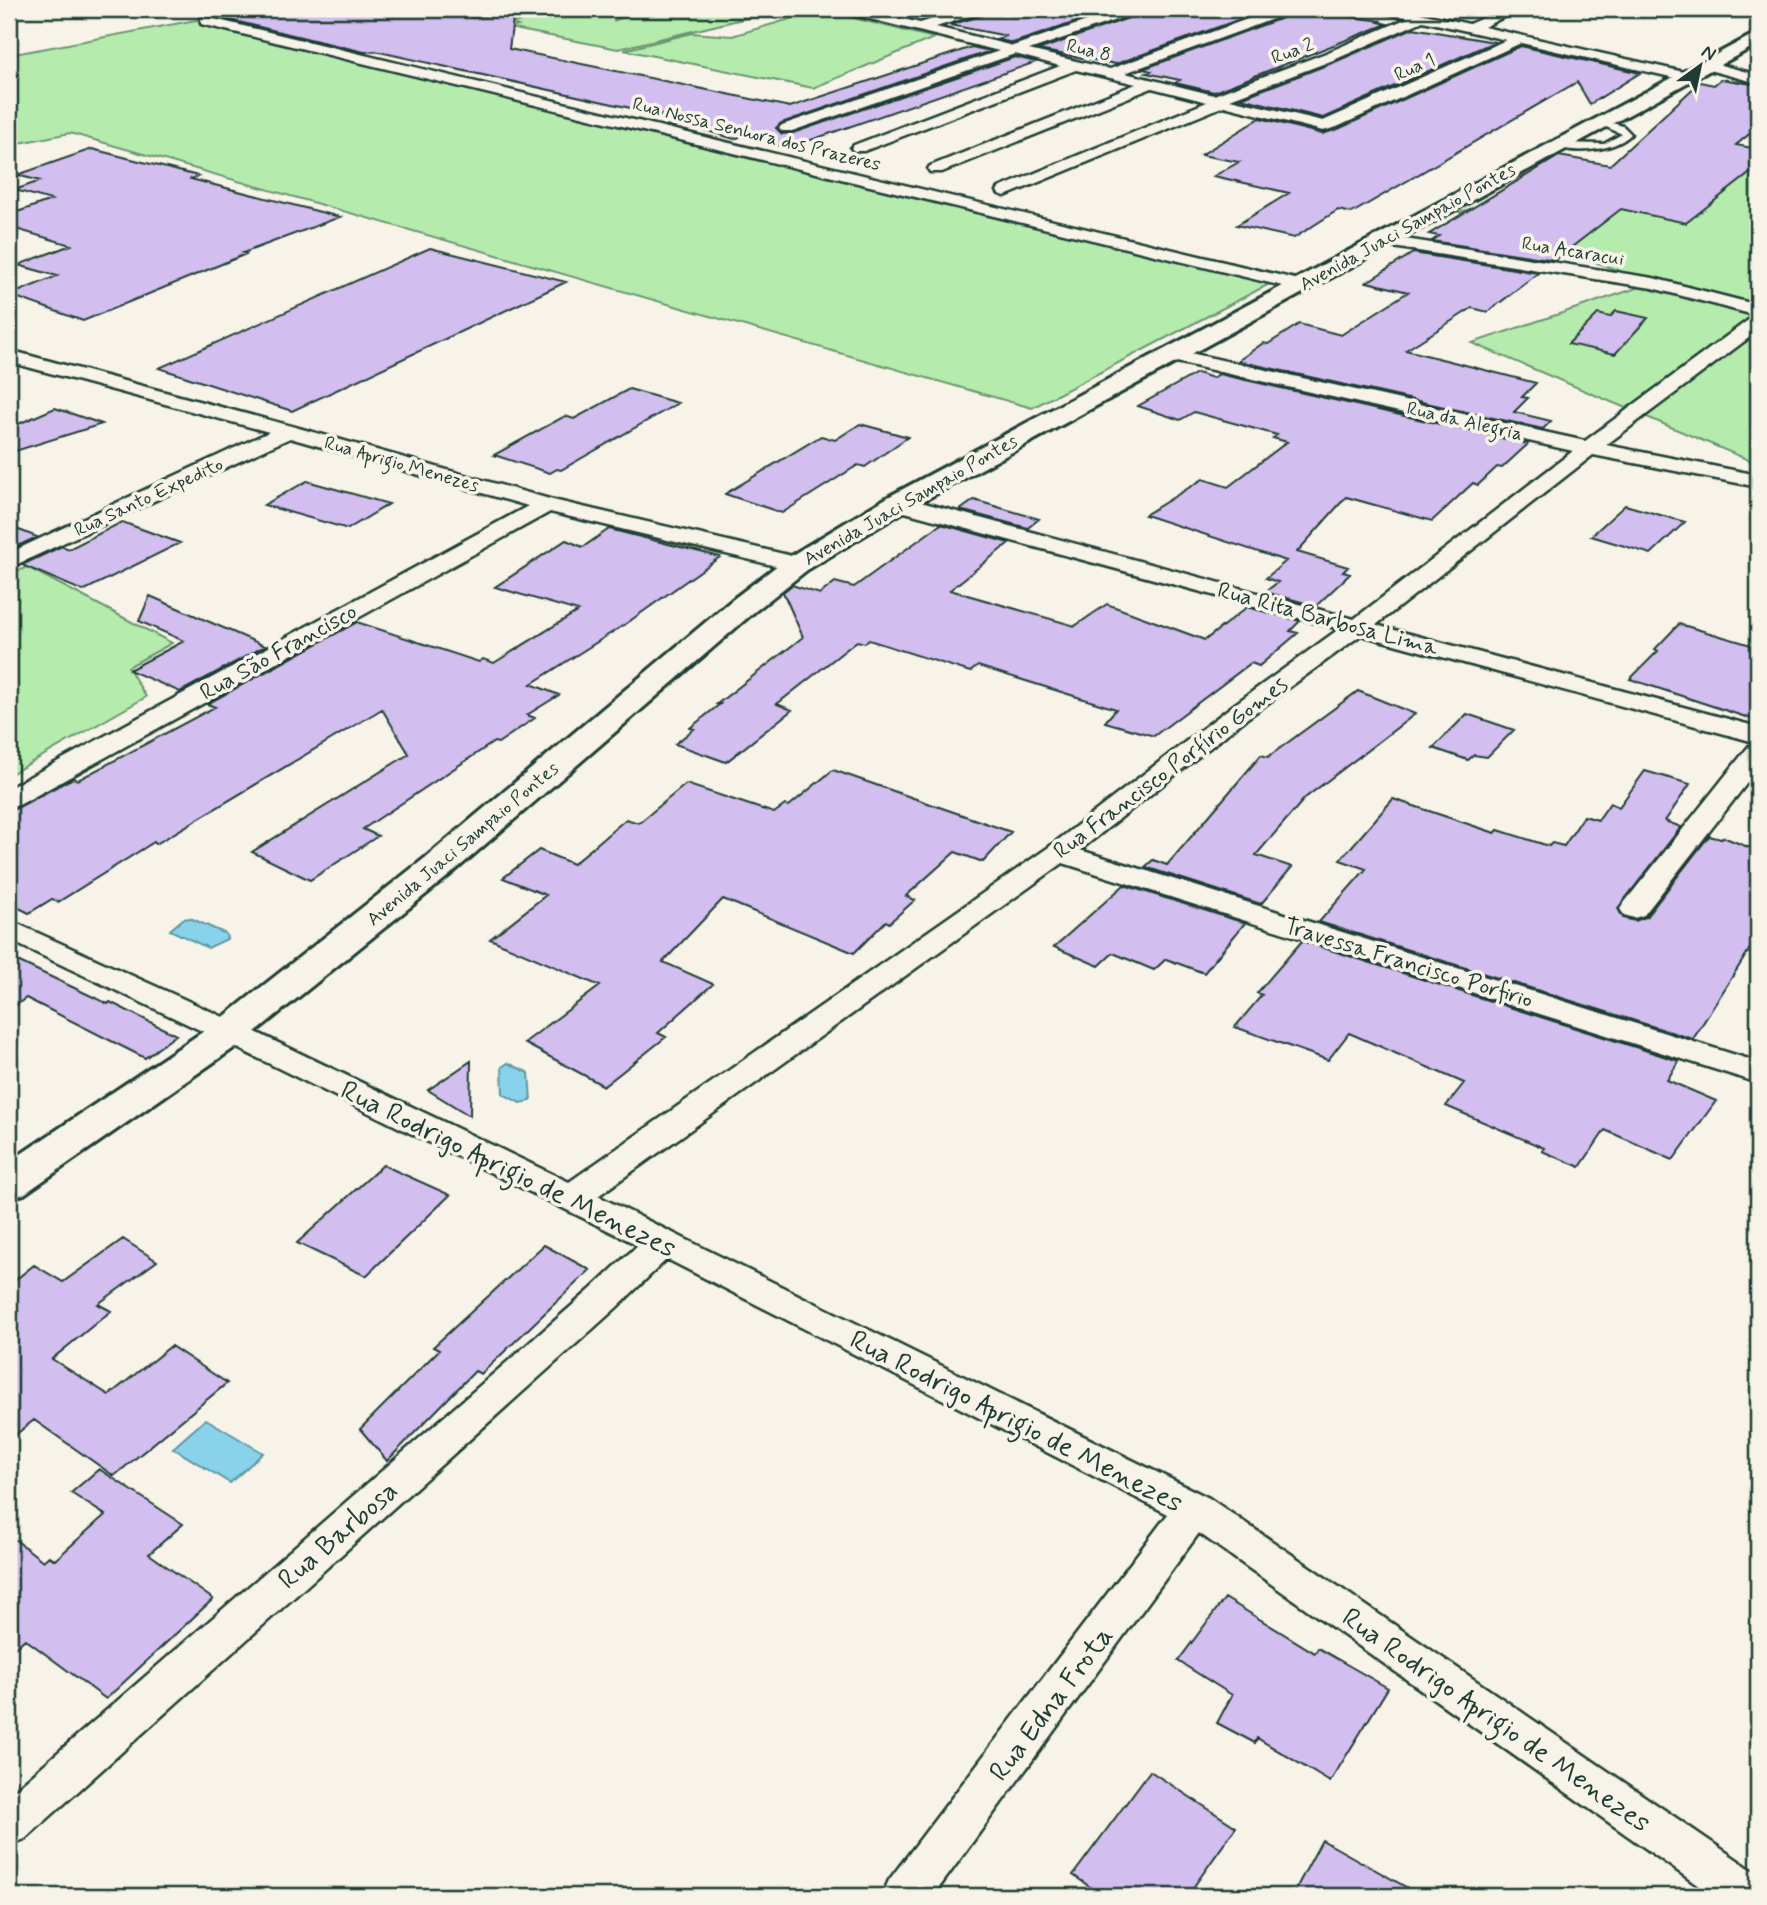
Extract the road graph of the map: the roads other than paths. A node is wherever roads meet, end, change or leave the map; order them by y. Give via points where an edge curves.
1 (847, 9) edge
2 (978, 9) edge
3 (1134, 9) edge
4 (1287, 9) edge
5 (1386, 9) edge
6 (1482, 9) edge
7 (1508, 11) edge
8 (1422, 17) junction
9 (206, 21) dead end
10 (920, 27) junction
11 (1471, 28) junction
12 (1758, 37) edge
13 (1520, 38) junction
14 (1012, 49) junction
15 (1075, 65) junction
16 (1695, 70) junction
17 (1110, 74) junction
18 (1758, 79) edge
19 (1150, 84) junction
20 (1217, 101) junction
21 (1323, 126) joint
22 (787, 128) dead end
23 (859, 148) dead end
24 (936, 169) dead end
25 (1005, 191) dead end
26 (1380, 240) junction
27 (1299, 285) junction
28 (1758, 311) edge
29 (1758, 322) edge
30 (1172, 355) junction
31 (9, 356) edge
32 (288, 431) junction
33 (1589, 447) junction
34 (1758, 481) edge
35 (898, 503) junction
36 (547, 505) junction
37 (11, 558) edge
38 (797, 564) junction
39 (1359, 626) junction
40 (1758, 735) edge
41 (1758, 752) edge
42 (9, 799) edge
43 (1059, 853) junction
44 (1634, 909) dead end
45 (9, 929) edge
46 (230, 1032) junction
47 (1758, 1073) edge
48 (9, 1183) edge
49 (571, 1198) junction
50 (663, 1242) junction
51 (1195, 1509) junction
52 (9, 1824) edge
53 (905, 1896) edge
54 (1751, 1896) edge

1 - 10 street, Rua 8
2 - 10 street
3 - 14 street
4 - 17 street
5 - 8 street
6 - 7 street
7 - 11 street
8 - 11 street
8 - 20 street, Rua 2
9 - 27 street, Rua Nossa Senhora dos Prazeres
10 - 14 street, Rua 8
11 - 13 street
12 - 16 main road, Avenida Juaci Sampaio Pontes
13 - 16 street
13 - 21 street, Rua 1
14 - 15 street, Rua 8
14 - 22 street
15 - 17 street, Rua 8
15 - 23 street
16 - 18 street
16 - 26 main road, Avenida Juaci Sampaio Pontes
17 - 19 street, Rua 8
19 - 20 street, Rua 8
19 - 24 street
20 - 21 street, Rua 8
20 - 25 street, Rua 2
26 - 27 main road, Avenida Juaci Sampaio Pontes
26 - 28 street, Rua Acaracui via 1653,284
27 - 30 main road, Avenida Juaci Sampaio Pontes
29 - 33 street, Rua Francisco Porfírio Gomes
30 - 33 street, Rua da Alegria
30 - 35 main road, Avenida Juaci Sampaio Pontes
31 - 32 street, Rua Aprigio Menezes
32 - 36 street, Rua Aprigio Menezes
32 - 37 street, Rua Santo Expedito
33 - 34 street, Rua da Alegria
33 - 39 street, Rua Francisco Porfírio Gomes
35 - 38 main road, Avenida Juaci Sampaio Pontes
35 - 39 street, Rua Rita Barbosa Lima
36 - 38 street, Rua Aprigio Menezes
36 - 42 street, Rua São Francisco
38 - 46 main road, Avenida Juaci Sampaio Pontes via 438,866
39 - 40 street, Rua Rita Barbosa Lima
39 - 43 street, Rua Francisco Porfírio Gomes
41 - 44 street
43 - 47 street, Travessa Francisco Porfirio
43 - 49 street, Rua Francisco Porfírio Gomes
45 - 46 street, Rua Rodrigo Aprigio de Menezes
46 - 48 main road, Avenida Juaci Sampaio Pontes
46 - 49 street, Rua Rodrigo Aprigio de Menezes
49 - 50 street, Rua Rodrigo Aprigio de Menezes
50 - 51 street, Rua Rodrigo Aprigio de Menezes
50 - 52 street, Rua Barbosa
51 - 53 street, Rua Edna Frota
51 - 54 street, Rua Rodrigo Aprigio de Menezes

